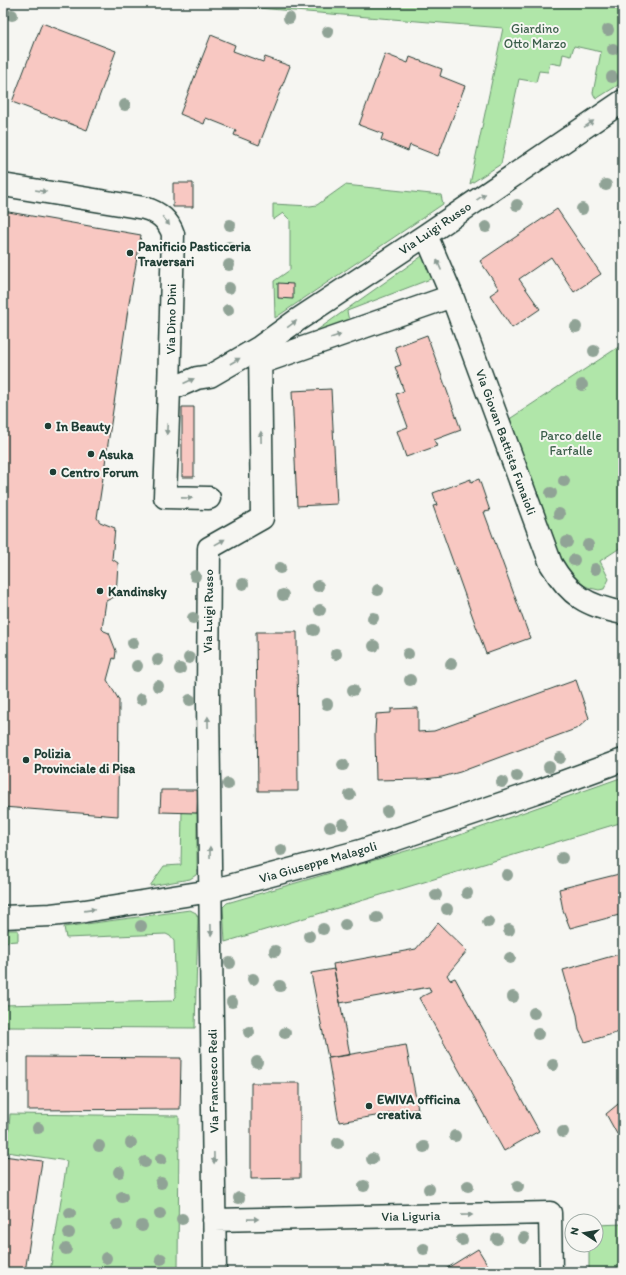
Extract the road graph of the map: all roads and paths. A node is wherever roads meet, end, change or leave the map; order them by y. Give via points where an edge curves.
1 (623, 100) edge
2 (3, 185) edge
3 (426, 235) junction
4 (452, 296) junction
5 (260, 355) junction
6 (169, 390) junction
7 (209, 498) dead end
8 (623, 612) edge
9 (623, 760) edge
10 (211, 891) junction
11 (3, 917) edge
12 (214, 1220) junction
13 (215, 1272) edge
14 (551, 1272) edge

3 -> 1 street, Via Luigi Russo
2 -> 6 street, Via Dino Dini via 144,208 158,213 166,220 172,234
4 -> 3 street, Via Giovan Battista Funaioli
5 -> 3 street, Via Luigi Russo via 296,321
5 -> 4 street
4 - 8 street, Via Giovan Battista Funaioli via 551,564 565,585 584,600 595,606
6 -> 5 street
10 -> 5 street, Via Luigi Russo via 209,548 262,518
6 -> 7 street, Via Dino Dini via 165,497
9 - 10 street, Via Giuseppe Malagoli via 361,851
11 -> 10 street, Via Giuseppe Malagoli via 93,910
10 -> 12 street, Via Francesco Redi
12 - 13 street, Via Francesco Redi
12 -> 14 street, Via Liguria via 550,1213

